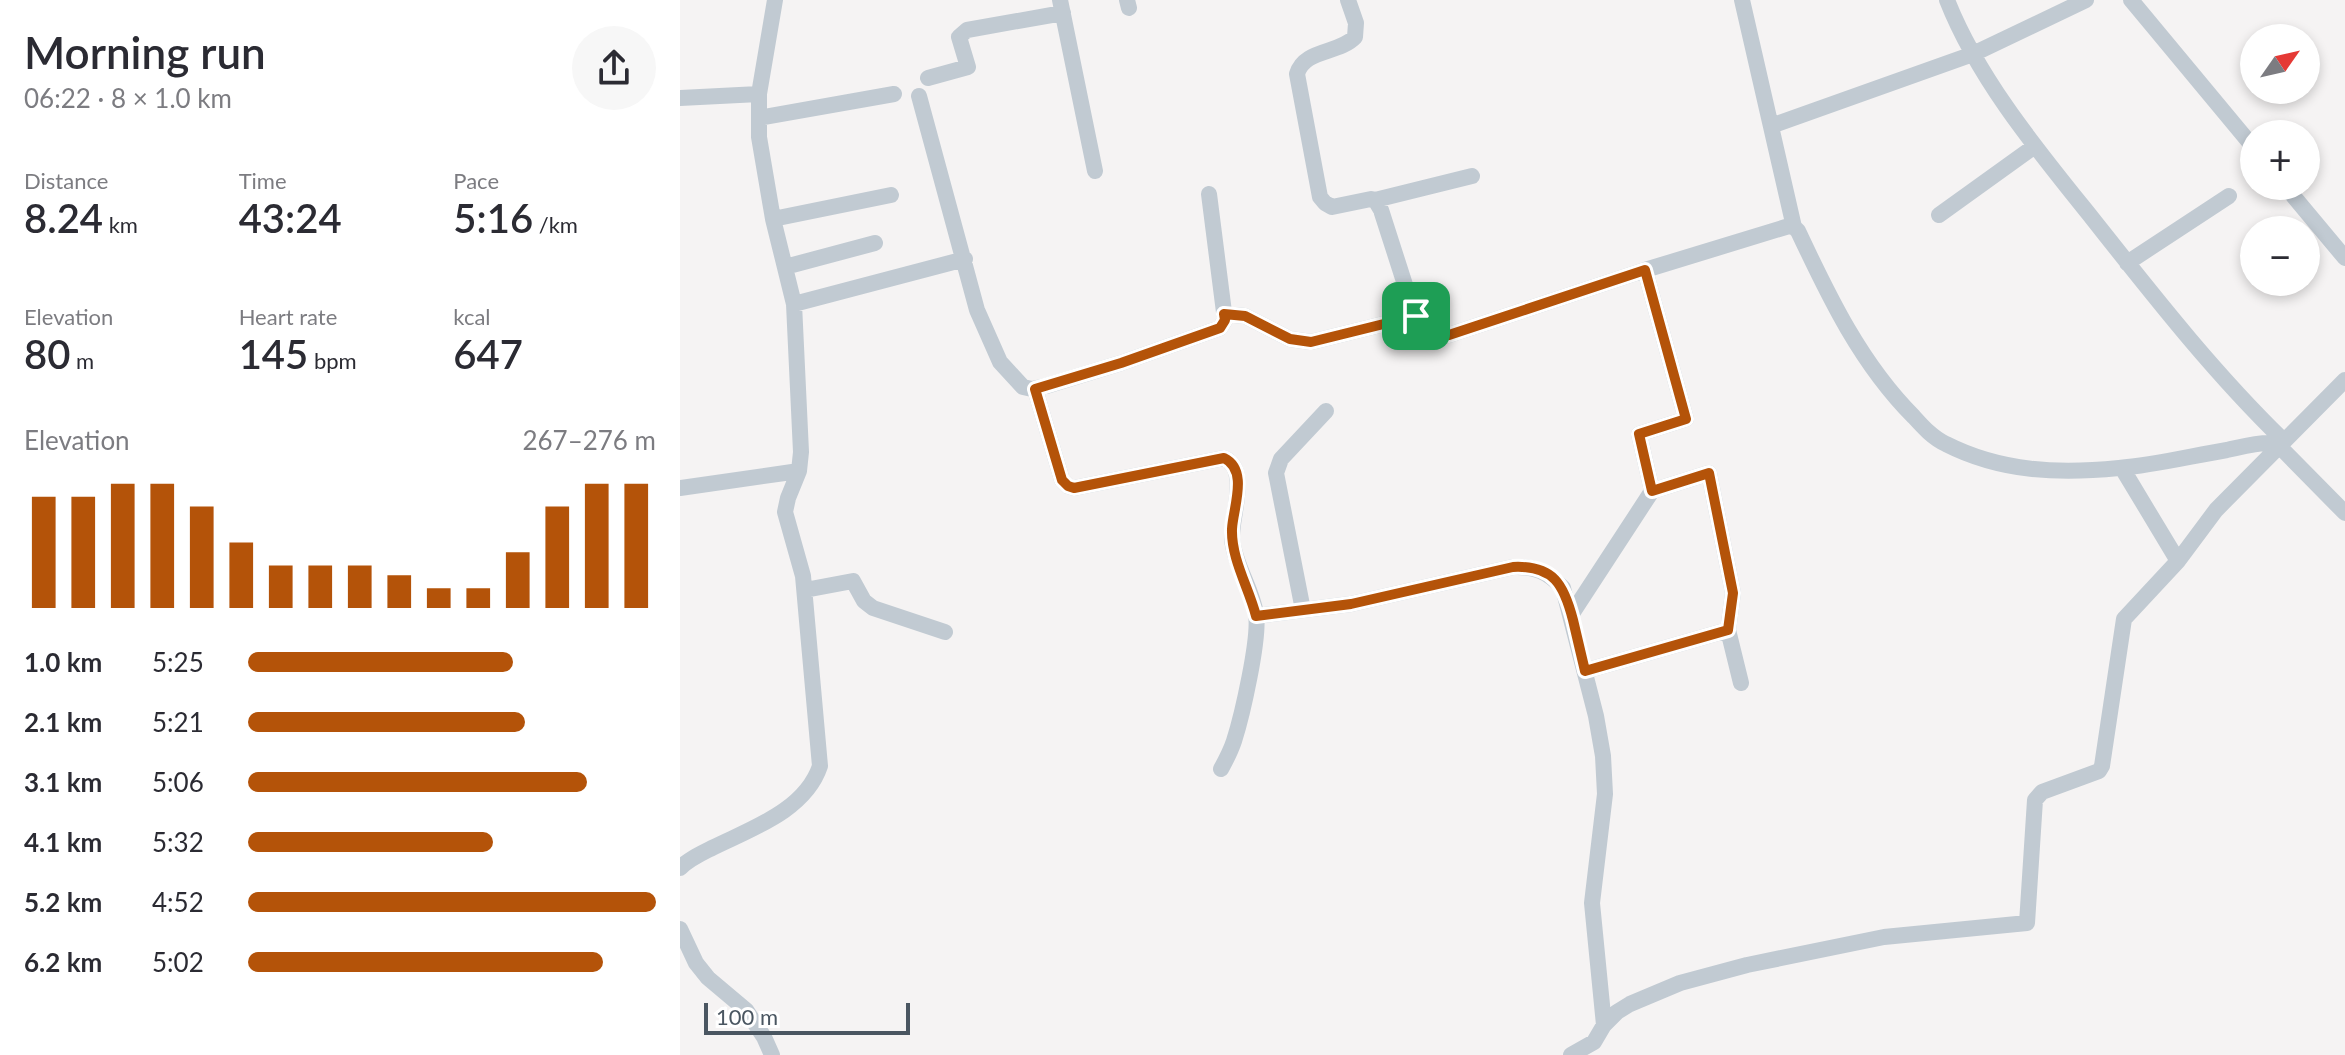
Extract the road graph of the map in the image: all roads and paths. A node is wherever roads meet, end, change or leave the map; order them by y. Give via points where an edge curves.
1 (775, 0) edge
2 (1348, 0) edge
3 (1742, 0) edge
4 (1947, 0) edge
5 (2086, 0) edge
6 (2131, 0) edge
7 (1062, 6) edge
8 (1973, 54) junction
9 (928, 78) dead end
10 (759, 94) junction
11 (894, 94) dead end
12 (919, 96) dead end
13 (680, 98) edge
14 (759, 118) junction
15 (1771, 126) junction
16 (2240, 131) edge
17 (2035, 146) junction
18 (1095, 171) dead end
19 (1472, 176) dead end
20 (1209, 194) dead end
21 (891, 195) dead end
22 (2229, 196) dead end
23 (1375, 200) junction
24 (2297, 200) edge
25 (1939, 215) dead end
26 (773, 219) junction
27 (1794, 227) junction
28 (875, 243) dead end
29 (2345, 258) edge
30 (965, 259) junction
31 (2127, 263) junction
32 (785, 267) junction
33 (1645, 270) junction
34 (794, 304) junction
35 (1224, 314) junction
36 (1416, 316) junction
37 (2345, 380) edge
38 (1035, 389) junction
39 (1326, 411) dead end
40 (2281, 443) junction
41 (2122, 468) junction
42 (799, 471) junction
43 (680, 488) edge
44 (1652, 491) junction
45 (2345, 513) edge
46 (2178, 561) junction
47 (805, 590) junction
48 (1303, 610) junction
49 (1571, 615) junction
50 (1256, 616) junction
51 (1728, 630) junction
52 (945, 632) dead end
53 (1585, 671) junction
54 (1741, 683) dead end
55 (1221, 769) dead end
56 (680, 868) edge
57 (680, 929) edge
58 (1604, 1025) junction
59 (772, 1055) edge
60 (1571, 1055) edge

1 - 10 street
2 - 23 street via 1355,37 1307,59 1297,79 1323,201 1332,207
3 - 15 street
4 - 8 street
5 - 8 street
6 - 16 street
7 - 9 street via 967,30 959,37 968,67
7 - 18 street
8 - 15 street
8 - 17 street
10 - 13 street
10 - 14 street
11 - 14 street
12 - 30 street
14 - 26 street
15 - 27 street
17 - 25 street
17 - 31 street
19 - 23 street
20 - 35 street
21 - 26 street
22 - 31 street
23 - 36 street
24 - 29 street
26 - 32 street
27 - 33 street
27 - 41 street via 1870,365 1930,433 1945,444 2021,469 2063,473
28 - 32 street
30 - 34 street
30 - 38 street via 977,310 1000,362 1023,387
31 - 40 street
32 - 34 street
33 - 36 street via 1449,335 1426,332
33 - 44 street via 1686,419 1639,434
34 - 42 street
35 - 36 street via 1245,316 1290,339 1311,342
35 - 38 street via 1220,328
37 - 40 street
38 - 50 street via 1068,486 1224,458 1232,464 1238,494 1233,542
39 - 48 street via 1281,459 1276,473
40 - 41 street
40 - 45 street
40 - 46 street via 2216,510
41 - 46 street
42 - 43 street
42 - 47 street via 785,512
44 - 49 street
44 - 51 street via 1709,473 1733,593
46 - 58 street via 2124,619 2102,766 2035,800 2027,923 1884,937 1747,965 1680,983 1617,1012
47 - 52 street via 853,581 873,608
47 - 56 street via 820,753 817,776 803,795 773,817
48 - 49 street via 1528,566 1563,588
48 - 50 street
49 - 53 street
50 - 55 street via 1236,735
51 - 53 street
51 - 54 street
53 - 58 street via 1605,777 1592,903
57 - 59 street via 696,963 746,1010
58 - 60 street via 1594,1042

